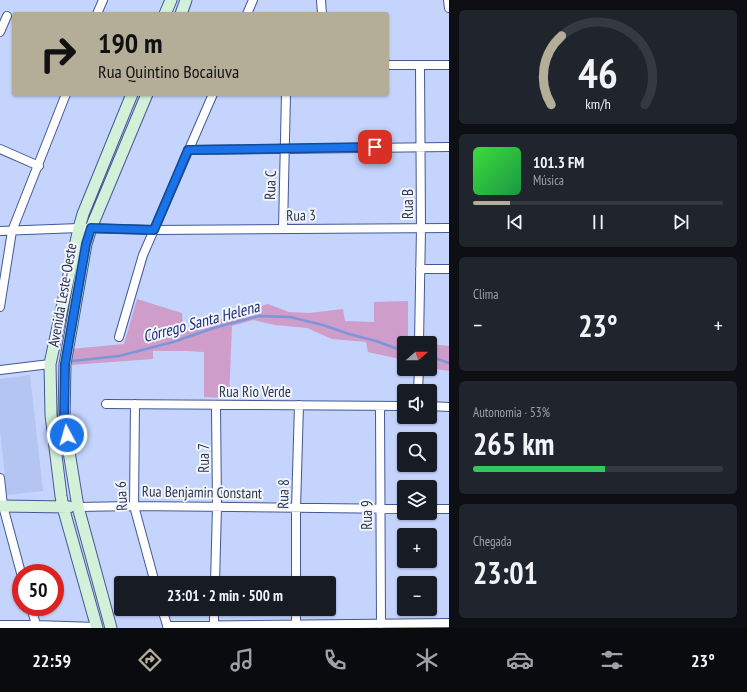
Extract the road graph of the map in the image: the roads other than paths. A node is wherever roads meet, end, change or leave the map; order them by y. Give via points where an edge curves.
1 (103, 0) edge
2 (171, 0) edge
3 (186, 0) edge
4 (253, 0) edge
5 (321, 0) edge
6 (448, 0) edge
7 (449, 8) edge
8 (98, 12) edge
9 (166, 12) edge
10 (182, 12) edge
11 (248, 12) edge
12 (322, 12) edge
13 (7, 16) dead end
14 (0, 32) edge
15 (389, 65) edge
16 (420, 65) junction
17 (449, 65) edge
18 (65, 96) edge
19 (131, 96) edge
20 (146, 96) edge
21 (211, 96) edge
22 (286, 96) edge
23 (420, 147) junction
24 (449, 147) edge
25 (285, 148) junction
26 (0, 149) edge
27 (188, 150) junction
28 (39, 166) junction
29 (79, 228) junction
30 (91, 228) junction
31 (421, 228) junction
32 (449, 228) edge
33 (283, 229) junction
34 (154, 230) junction
35 (0, 231) edge
36 (12, 231) junction
37 (420, 269) junction
38 (449, 269) edge
39 (0, 307) edge
40 (419, 336) edge
41 (119, 337) dead end
42 (50, 364) junction
43 (0, 370) edge
44 (106, 404) dead end
45 (135, 404) junction
46 (216, 405) junction
47 (299, 405) junction
48 (380, 406) junction
49 (397, 406) edge
50 (437, 406) edge
51 (449, 407) edge
52 (0, 478) edge
53 (1, 506) edge
54 (134, 506) junction
55 (78, 507) junction
56 (217, 507) junction
57 (63, 508) junction
58 (296, 508) junction
59 (380, 508) junction
60 (397, 509) edge
61 (437, 509) edge
62 (449, 509) edge
63 (18, 564) edge
64 (153, 576) edge
65 (215, 576) edge
66 (296, 576) edge
67 (33, 616) edge
68 (164, 616) edge
69 (214, 616) edge
70 (449, 623) edge
71 (381, 624) junction
72 (0, 625) edge
73 (36, 626) edge
74 (296, 626) edge
75 (97, 627) edge
76 (167, 627) edge
77 (214, 627) edge
78 (111, 628) edge

1 - 8 street
2 - 9 main road
3 - 10 main road
4 - 11 street
5 - 12 street
6 - 7 street
13 - 14 street
15 - 16 street
16 - 17 street
16 - 23 street, Rua B
18 - 28 street
19 - 29 main road, Avenida Leste-Oeste
20 - 30 main road, Avenida Leste-Oeste
21 - 27 street
22 - 25 street, Rua C
23 - 24 street
23 - 25 street
23 - 31 street, Rua B
25 - 27 street
25 - 33 street, Rua C
26 - 28 street
27 - 34 street
28 - 36 street
29 - 30 street, Rua 3
29 - 36 street, Rua 3
29 - 42 main road, Avenida Leste-Oeste
30 - 34 street, Rua 3
30 - 55 main road, Avenida Leste-Oeste via 65,364 64,421
31 - 32 street, Rua 3
31 - 33 street, Rua 3
31 - 37 street, Rua B
33 - 34 street, Rua 3
34 - 41 street via 143,255
35 - 36 street, Rua 3
36 - 39 street
37 - 38 street
37 - 40 street, Rua B
42 - 43 street
42 - 57 main road, Avenida Leste-Oeste via 51,415
44 - 45 street, Rua Rio Verde
45 - 46 street, Rua Rio Verde
45 - 54 street, Rua 6
46 - 47 street, Rua Rio Verde
46 - 56 street, Rua 7
47 - 48 street, Rua Rio Verde
47 - 58 street, Rua 8
48 - 49 street, Rua Rio Verde
48 - 59 street, Rua 9
50 - 51 street
52 - 53 street
53 - 57 main road, Rua Benjamin Constant
53 - 63 street
54 - 55 street, Rua Benjamin Constant
54 - 56 street, Rua Benjamin Constant
54 - 64 street, Rua 6
55 - 57 main road, Rua Benjamin Constant
55 - 78 main road, Avenida Leste-Oeste
56 - 58 street, Rua Benjamin Constant
56 - 65 street, Rua 7
57 - 75 main road, Avenida Leste-Oeste
58 - 59 street, Rua Benjamin Constant
58 - 66 street, Rua 8
59 - 60 street, Rua Benjamin Constant
59 - 71 street, Rua 9
61 - 62 street
67 - 73 street
68 - 76 street
69 - 77 street
70 - 71 street
71 - 74 street
72 - 73 street
73 - 75 street
74 - 77 street
76 - 77 street

